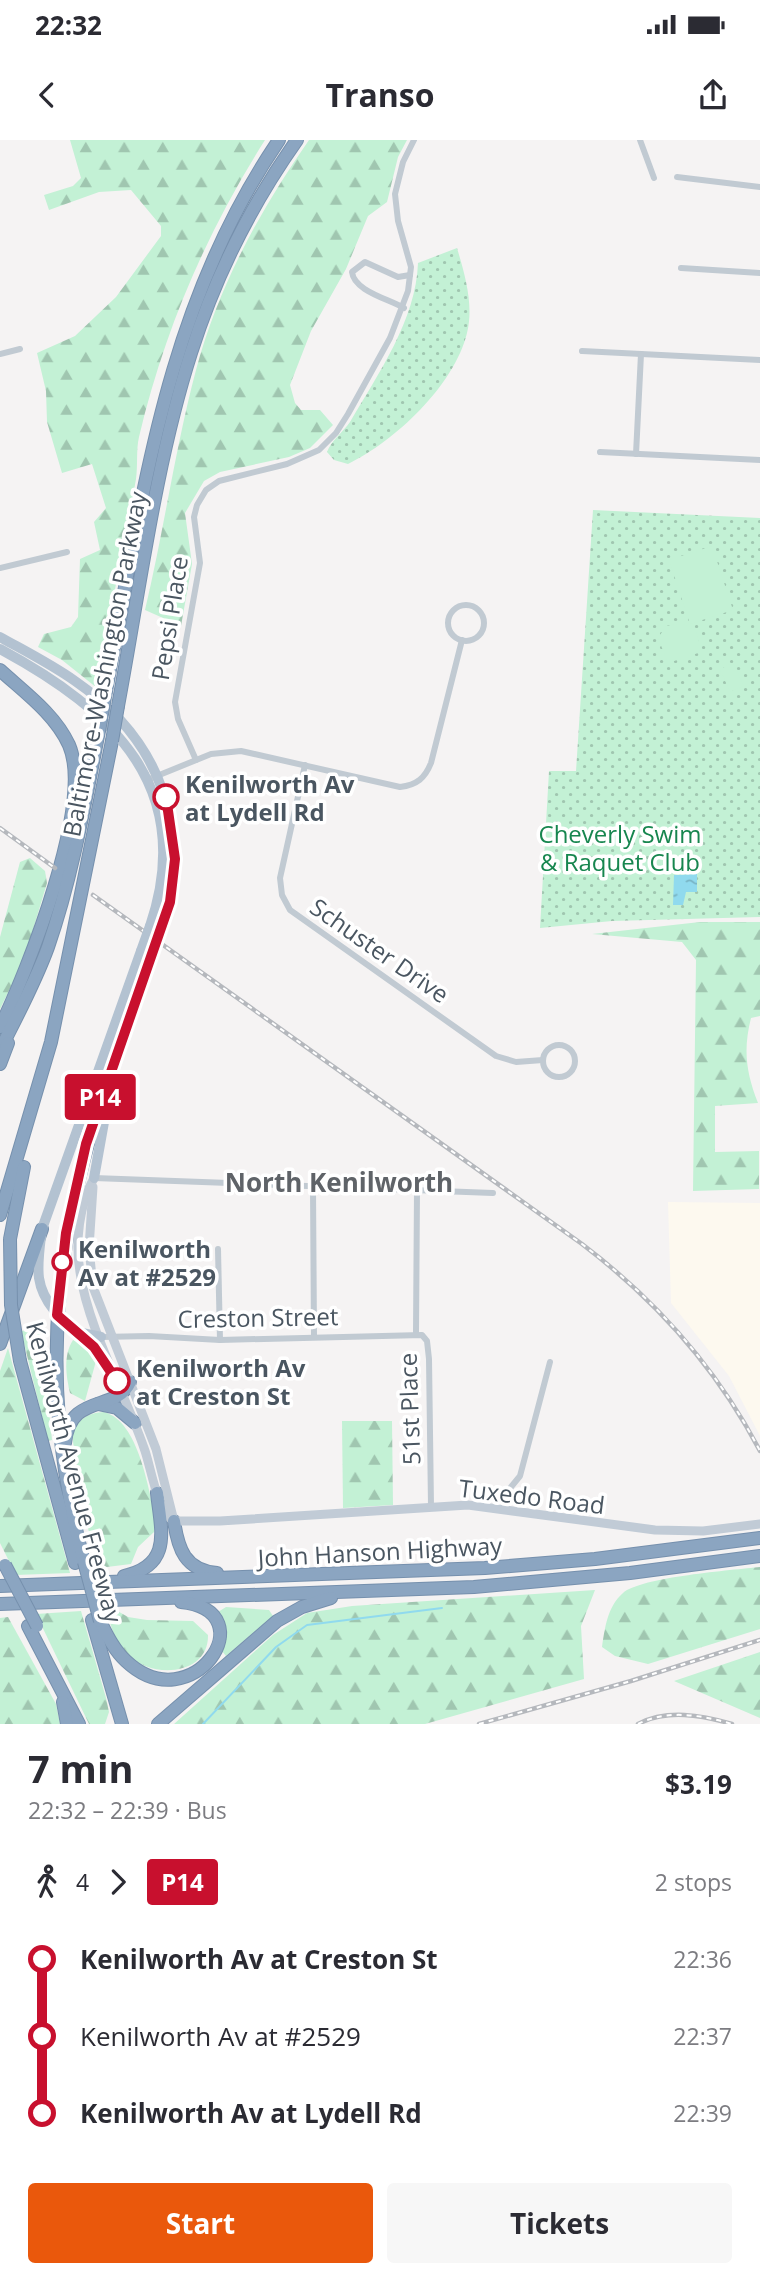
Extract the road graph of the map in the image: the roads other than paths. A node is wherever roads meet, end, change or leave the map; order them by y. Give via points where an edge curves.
1 (279, 140) edge
2 (297, 140) edge
3 (414, 140) edge
4 (640, 140) edge
5 (677, 177) dead end
6 (654, 178) dead end
7 (760, 187) edge
8 (681, 268) dead end
9 (760, 273) edge
10 (410, 275) junction
11 (404, 308) junction
12 (20, 349) dead end
13 (582, 351) dead end
14 (0, 354) edge
15 (641, 354) junction
16 (760, 360) edge
17 (600, 452) dead end
18 (636, 454) junction
19 (760, 460) edge
20 (67, 552) dead end
21 (0, 568) edge
22 (0, 637) edge
23 (462, 640) junction
24 (0, 649) edge
25 (0, 670) edge
26 (196, 760) junction
27 (305, 765) junction
28 (158, 776) junction
29 (147, 780) junction
30 (155, 928) junction
31 (146, 954) junction
32 (22, 1007) junction
33 (126, 1025) junction
34 (0, 1027) edge
35 (0, 1050) edge
36 (543, 1060) junction
37 (0, 1064) edge
38 (46, 1064) junction
39 (94, 1178) junction
40 (313, 1187) junction
41 (417, 1191) junction
42 (493, 1194) dead end
43 (0, 1215) edge
44 (42, 1229) junction
45 (218, 1249) dead end
46 (57, 1315) junction
47 (75, 1330) junction
48 (416, 1333) junction
49 (314, 1336) junction
50 (106, 1337) junction
51 (220, 1340) junction
52 (0, 1344) edge
53 (550, 1362) dead end
54 (115, 1374) junction
55 (126, 1387) junction
56 (88, 1406) junction
57 (135, 1423) junction
58 (63, 1464) junction
59 (157, 1493) junction
60 (431, 1506) junction
61 (505, 1508) junction
62 (174, 1521) junction
63 (760, 1524) edge
64 (760, 1538) edge
65 (162, 1539) junction
66 (760, 1556) edge
67 (80, 1562) junction
68 (2, 1564) edge
69 (263, 1577) junction
70 (87, 1583) junction
71 (0, 1586) edge
72 (388, 1591) junction
73 (146, 1599) junction
74 (0, 1606) edge
75 (96, 1620) junction
76 (33, 1626) junction
77 (52, 1672) junction
78 (67, 1724) edge
79 (80, 1724) edge
80 (122, 1724) edge
81 (158, 1724) edge

1 - 32 highway, Baltimore-Washington Parkway, bridge via 229,222 178,346 158,421 61,903
2 - 38 highway, Baltimore-Washington Parkway, bridge via 235,244 191,351 165,457
3 - 10 street via 395,194
4 - 6 street
5 - 7 street
8 - 9 street
10 - 11 street
10 - 11 street via 398,277 365,262 352,272 362,288
11 - 26 street, Pepsi Place via 329,441 302,458 212,484 195,510 200,563 175,702 177,719
12 - 14 street
13 - 15 street
15 - 16 street
15 - 18 street
17 - 18 street
18 - 19 street
20 - 21 street
22 - 28 main road via 77,682 104,705 133,737
23 - 23 street via 473,639 483,628 481,613 473,606 458,607 449,620 450,630
23 - 27 street via 432,763 422,779 400,787
24 - 29 main road via 58,683 106,722
25 - 34 highway via 61,730 76,775 47,912
26 - 27 street via 241,751
26 - 28 street
27 - 36 street, Schuster Drive via 280,878 289,908 496,1056 516,1062
28 - 29 street
28 - 30 main road via 171,817 175,859 170,902
29 - 30 main road via 159,812 164,849
30 - 31 main road, bridge
31 - 33 main road
31 - 44 main road
32 - 35 highway, Baltimore-Washington Parkway
32 - 37 highway
33 - 39 main road via 101,1124
33 - 46 highway via 80,1166
36 - 36 street via 556,1076 568,1074 575,1063 573,1054 562,1045 548,1049
38 - 43 highway, Baltimore-Washington Parkway
38 - 67 highway, Kenilworth Avenue Freeway, bridge via 10,1239 11,1305 20,1362
39 - 40 street
39 - 50 main road via 82,1212 78,1257 85,1297
40 - 41 street
40 - 49 street
41 - 42 street
41 - 48 street, 51st Place
44 - 46 main road via 39,1279
44 - 52 highway
45 - 51 street
46 - 47 main road
46 - 58 highway via 56,1395
47 - 50 main road
47 - 54 main road
48 - 49 street, Creston Street
48 - 60 street, 51st Place via 425,1338 429,1349
49 - 51 street, Creston Street
50 - 51 street, Creston Street
50 - 54 main road
50 - 55 main road
53 - 61 street via 520,1476
54 - 55 main road
55 - 56 highway
55 - 57 main road
55 - 62 main road via 159,1457
56 - 57 highway via 114,1406
56 - 58 highway via 70,1422
57 - 59 main road
58 - 67 highway
59 - 62 main road via 163,1511
59 - 65 highway
60 - 61 main road, Tuxedo Road
60 - 62 main road, Tuxedo Road
61 - 63 main road, Tuxedo Road via 672,1531
62 - 65 highway
62 - 69 highway via 179,1549 194,1566 209,1573
64 - 69 highway, John Hanson Highway via 496,1567
65 - 70 highway via 156,1557 141,1571
66 - 72 highway, John Hanson Highway via 563,1580
67 - 75 highway, Kenilworth Avenue Freeway
68 - 76 highway
69 - 70 highway, John Hanson Highway
70 - 71 highway, John Hanson Highway
72 - 73 highway, John Hanson Highway
72 - 81 highway via 321,1600 292,1611
73 - 74 highway, John Hanson Highway
73 - 75 highway via 192,1604 209,1613 219,1639 209,1664 176,1678 144,1673 121,1657
75 - 80 highway, Kenilworth Avenue Freeway
76 - 77 highway
76 - 79 highway
77 - 78 highway
77 - 79 highway

